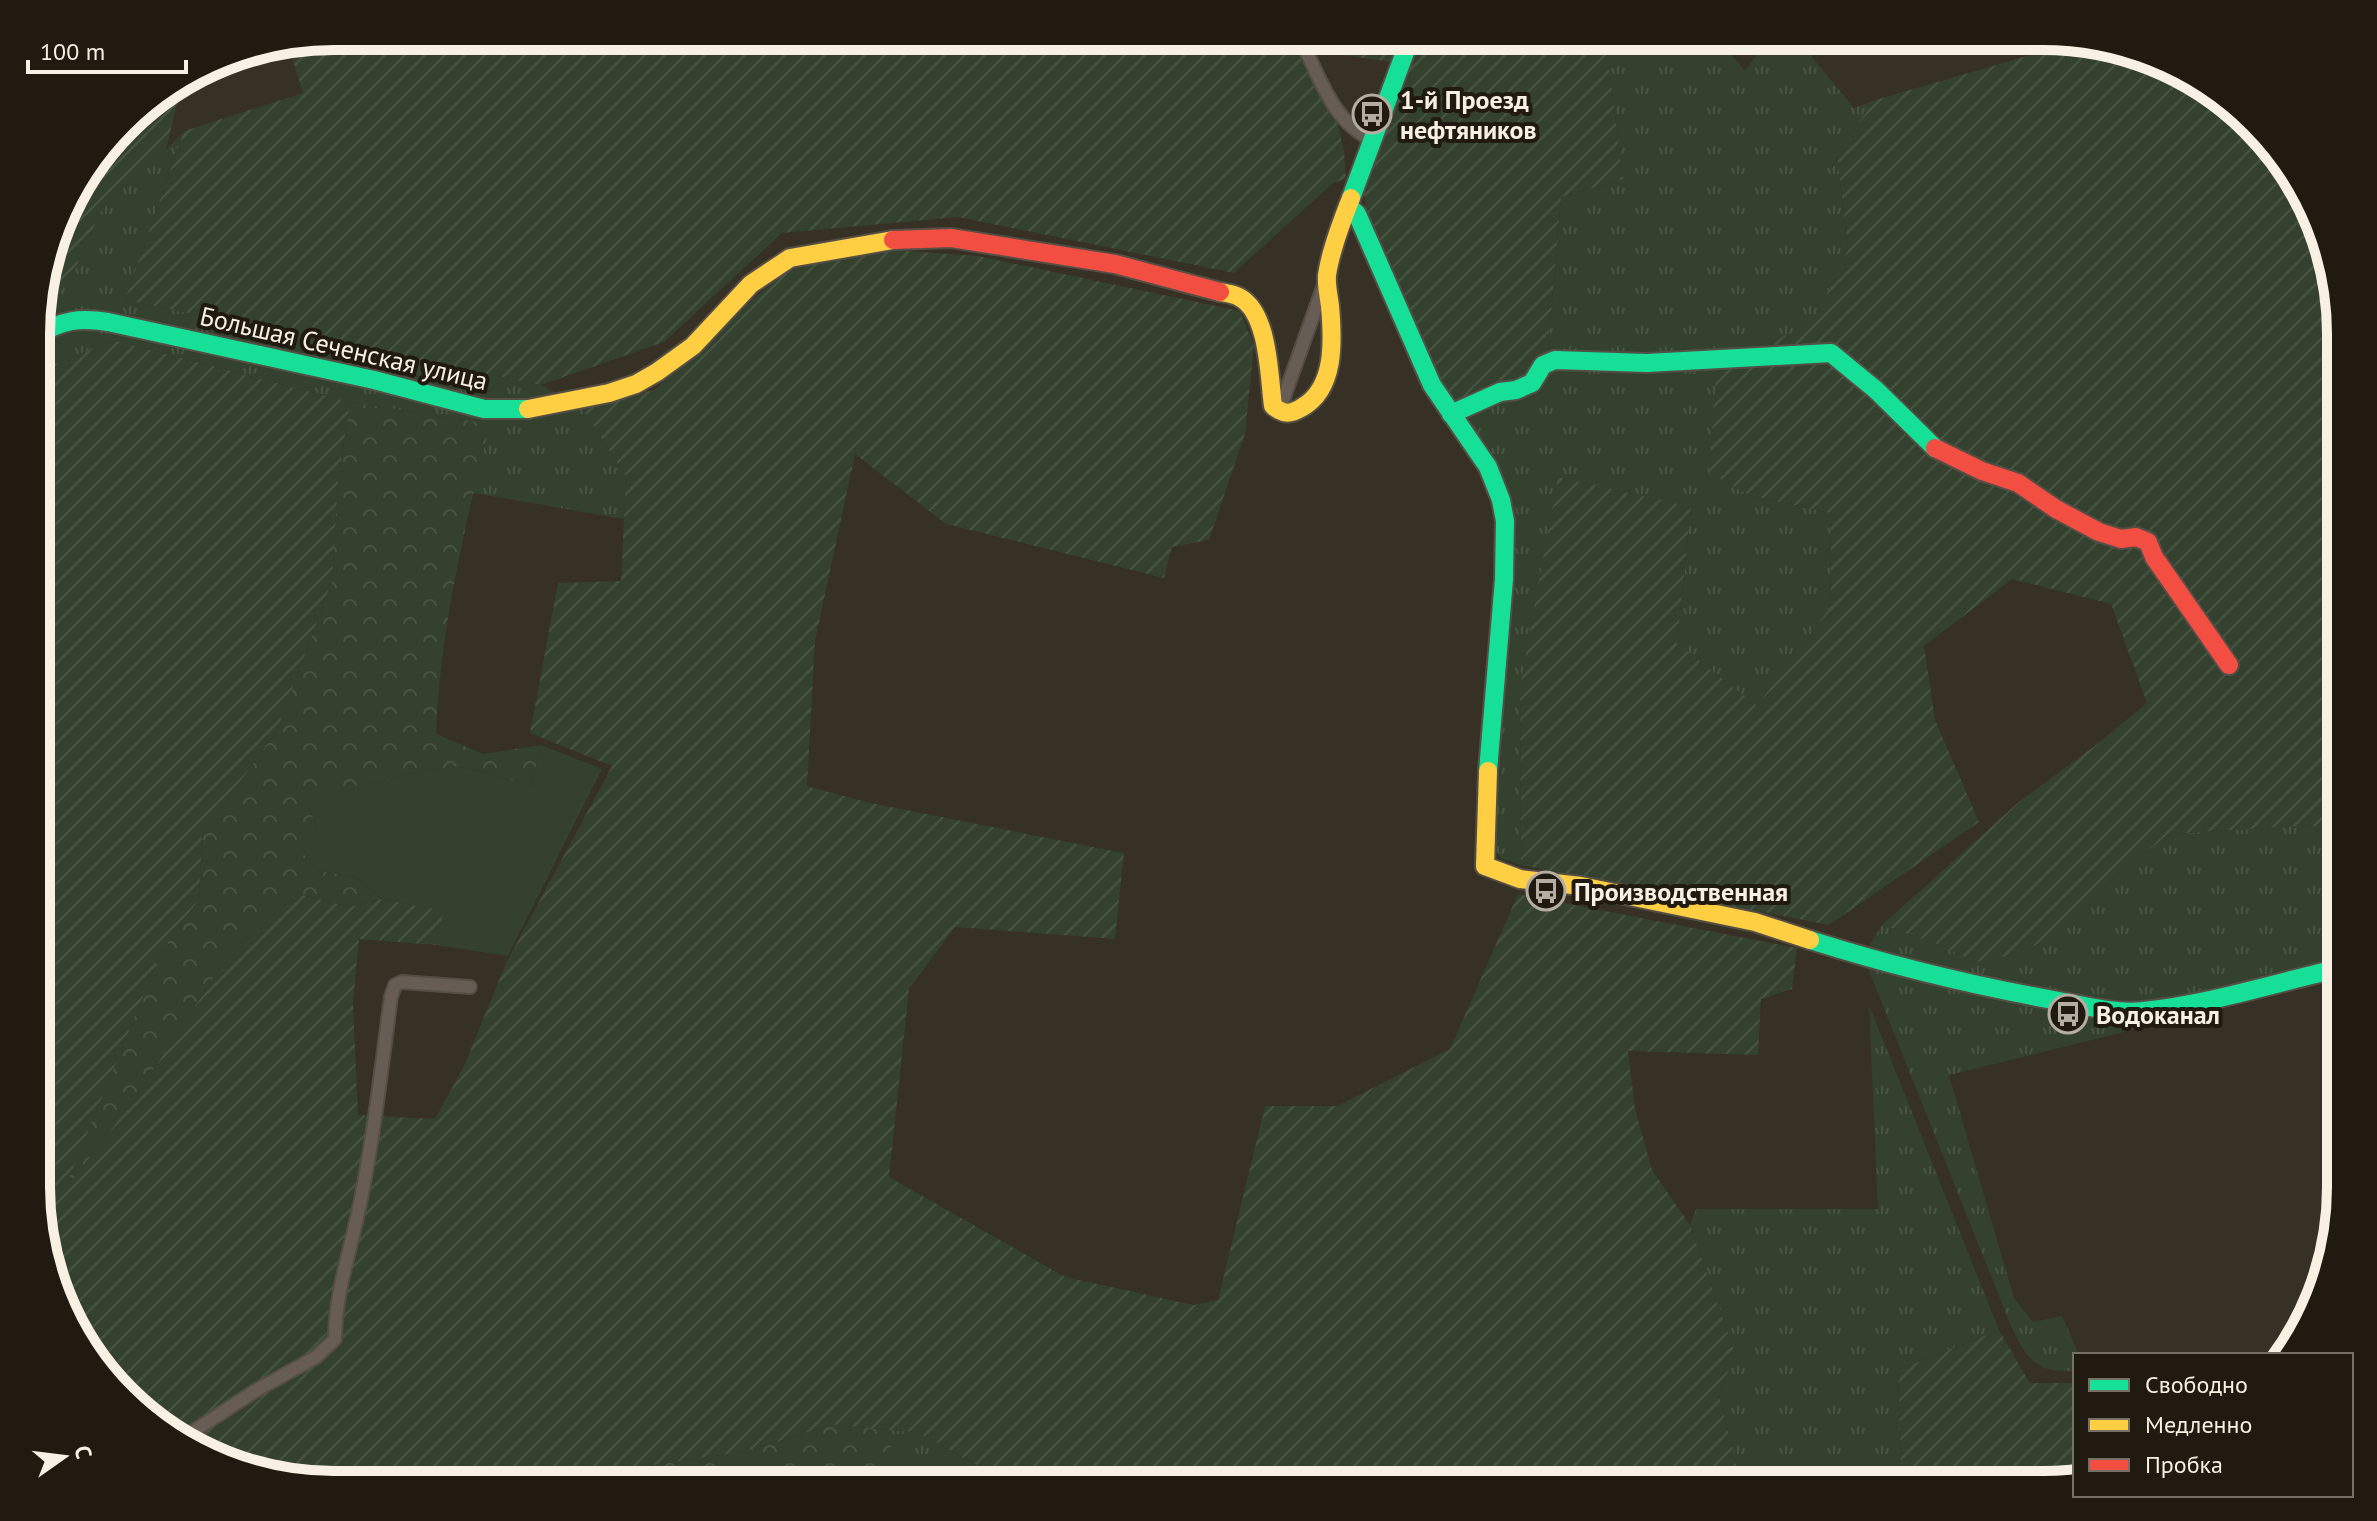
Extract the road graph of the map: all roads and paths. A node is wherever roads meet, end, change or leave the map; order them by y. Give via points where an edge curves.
1 (1306, 50) edge
2 (1406, 50) edge
3 (1373, 140) junction
4 (1348, 206) junction
5 (1327, 276) junction
6 (50, 326) edge
7 (1279, 411) junction
8 (1451, 414) junction
9 (2229, 665) dead end
10 (2327, 971) edge
11 (470, 987) dead end
12 (191, 1433) edge

1 - 3 street via 1339,115
2 - 3 street
3 - 4 street
4 - 5 street
4 - 8 street via 1357,214 1421,364
5 - 7 street
5 - 7 street via 1330,369 1304,407
6 - 7 street, Большая Сеченская улица via 75,319 108,322 484,409 521,410 609,393 646,378 674,362 751,284 790,258 882,240 951,238 1115,264 1241,297 1263,332 1270,396
8 - 9 street via 1532,383 1543,365 1555,360 1647,363 1831,353 1934,447 2018,483 2099,532 2148,542
8 - 10 street via 1488,467 1505,521 1485,866 1520,879 1731,917 1943,976 2115,1011 2191,1003
11 - 12 street via 395,985 357,1216 340,1282 335,1339 316,1357

